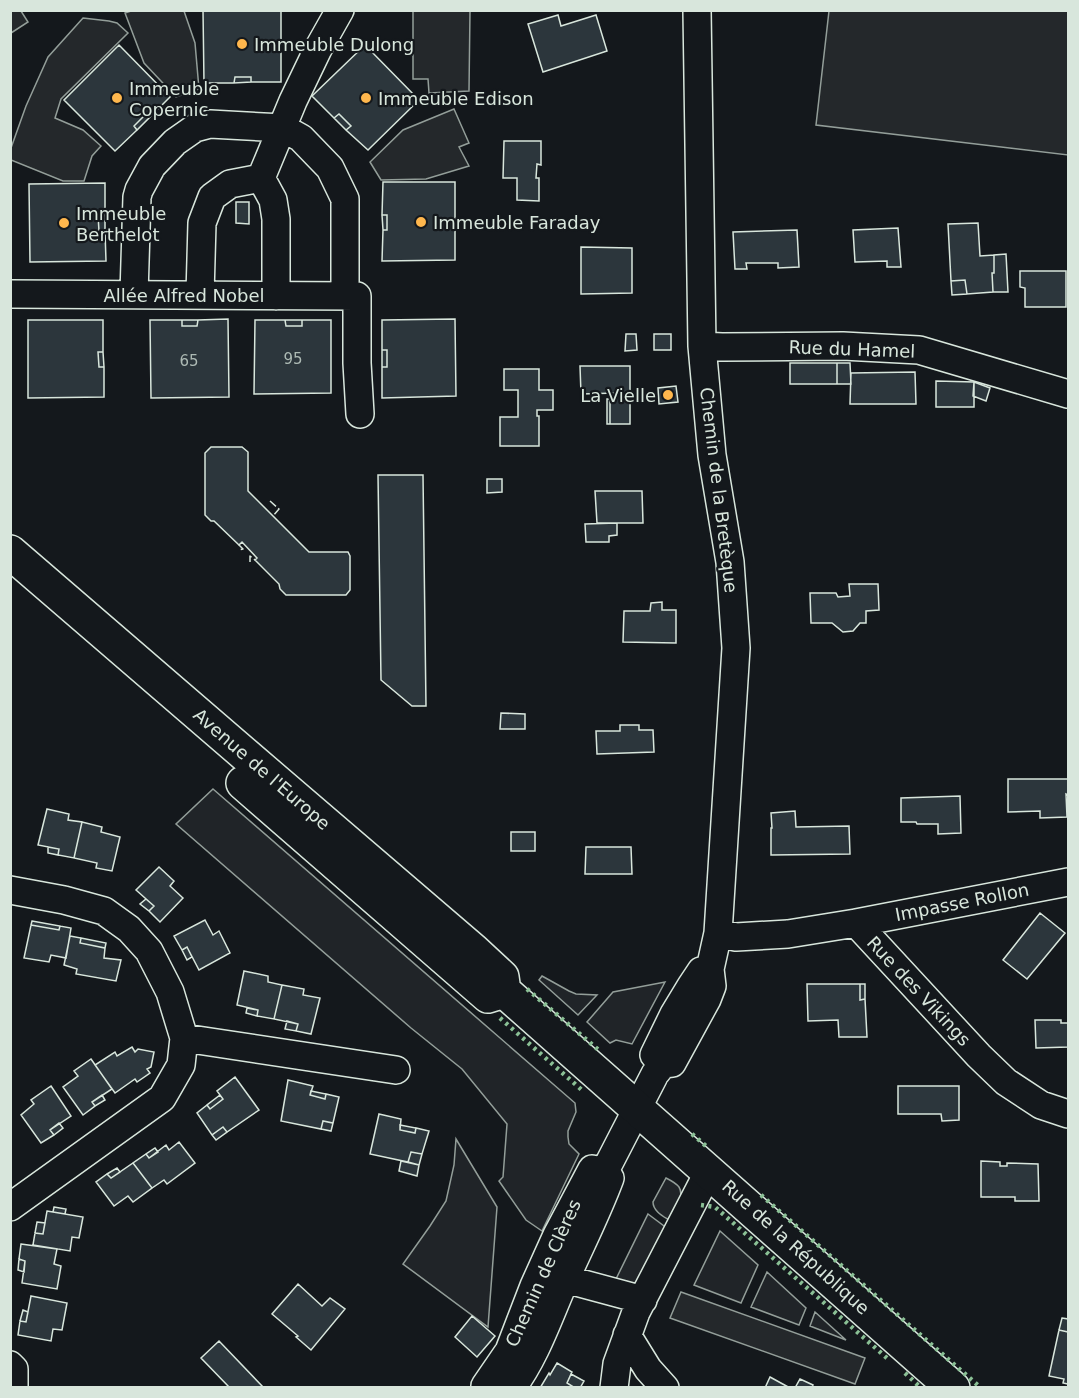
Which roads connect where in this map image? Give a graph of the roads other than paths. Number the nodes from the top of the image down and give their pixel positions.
1 (340, 10) edge
2 (697, 10) edge
3 (283, 128) junction
4 (261, 178) junction
5 (10, 294) edge
6 (134, 294) junction
7 (200, 295) junction
8 (276, 296) junction
9 (351, 296) junction
10 (702, 346) junction
11 (1068, 394) edge
12 (360, 414) dead end
13 (10, 552) edge
14 (10, 581) edge
15 (1068, 882) edge
16 (10, 890) edge
17 (856, 923) junction
18 (718, 933) junction
19 (504, 991) junction
20 (183, 1038) junction
21 (396, 1070) dead end
22 (638, 1108) junction
23 (1068, 1114) edge
24 (605, 1171) junction
25 (709, 1171) junction
26 (10, 1207) edge
27 (565, 1279) junction
28 (643, 1300) junction
29 (627, 1335) junction
30 (10, 1365) edge
31 (480, 1387) edge
32 (14, 1388) edge
33 (512, 1388) edge
34 (614, 1388) edge
35 (665, 1388) edge
36 (953, 1388) edge

1 - 3 street
2 - 10 street, Chemin de la Bretèque
3 - 4 street
3 - 6 street
3 - 9 street
4 - 7 street
4 - 8 street
5 - 6 street, Allée Alfred Nobel
6 - 7 street, Allée Alfred Nobel
7 - 8 street, Allée Alfred Nobel
8 - 9 street, Allée Alfred Nobel
9 - 12 street
10 - 11 street, Rue du Hamel
10 - 18 street, Chemin de la Bretèque
13 - 19 main road, Avenue de l'Europe
14 - 19 main road, Avenue de l'Europe
15 - 17 street, Impasse Rollon
16 - 20 street
17 - 18 street, Rue des Vikings
17 - 23 street, Rue des Vikings
18 - 22 street, Chemin de la Bretèque
19 - 22 main road, Avenue de l'Europe
20 - 21 street
20 - 26 street
22 - 24 street, Chemin de Clères
22 - 25 main road, Rue de la République
24 - 27 street, Chemin de Clères
24 - 31 street, Chemin de Clères
25 - 28 street
25 - 36 main road, Rue de la République
27 - 28 street
27 - 33 street, Chemin de Clères
28 - 29 street
29 - 34 street
29 - 35 street
30 - 32 street

